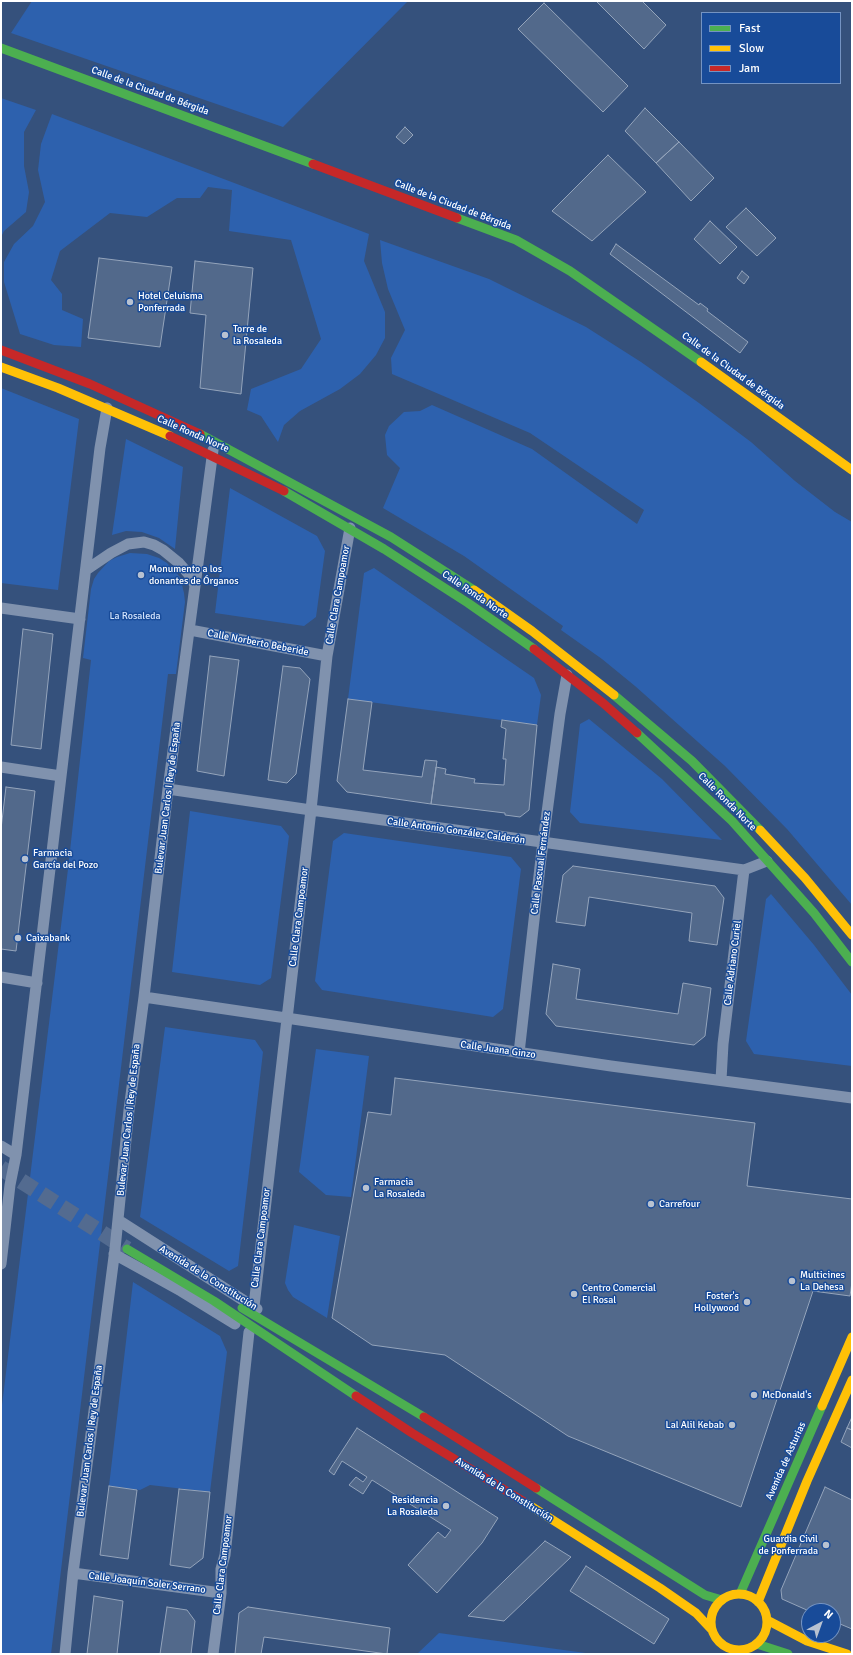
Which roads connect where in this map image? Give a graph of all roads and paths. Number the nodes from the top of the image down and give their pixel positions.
1 (1, 48) edge
2 (1, 350) edge
3 (1, 367) edge
4 (107, 408) junction
5 (215, 441) junction
6 (212, 454) junction
7 (852, 470) edge
8 (350, 528) junction
9 (86, 570) junction
10 (195, 586) junction
11 (1, 608) edge
12 (80, 619) junction
13 (190, 630) junction
14 (327, 656) junction
15 (567, 675) junction
16 (1, 767) edge
17 (61, 776) junction
18 (168, 789) junction
19 (311, 810) junction
20 (543, 843) junction
21 (767, 861) junction
22 (744, 870) junction
23 (852, 935) edge
24 (852, 962) edge
25 (1, 978) edge
26 (37, 983) junction
27 (144, 997) junction
28 (287, 1019) junction
29 (519, 1053) junction
30 (721, 1080) junction
31 (852, 1098) edge
32 (1, 1146) edge
33 (16, 1155) junction
34 (6, 1182) edge
35 (118, 1220) junction
36 (128, 1237) dead end
37 (127, 1249) tunnel mouth
38 (114, 1254) junction
39 (1, 1264) edge
40 (254, 1306) junction
41 (249, 1332) junction
42 (852, 1337) edge
43 (296, 1340) junction
44 (292, 1354) junction
45 (852, 1380) edge
46 (73, 1573) junction
47 (221, 1593) junction
48 (740, 1594) junction
49 (722, 1600) junction
50 (758, 1602) junction
51 (767, 1620) junction
52 (712, 1630) junction
53 (716, 1639) junction
54 (757, 1644) junction
55 (741, 1652) edge
56 (65, 1654) edge
57 (213, 1654) edge
58 (715, 1654) edge
59 (788, 1654) edge
60 (847, 1654) edge

1 - 7 street, Calle de la Ciudad de Bérgida
2 - 5 street, Calle Ronda Norte
3 - 4 street, Calle Ronda Norte
4 - 6 street, Calle Ronda Norte
4 - 9 street
5 - 6 street, Bulevar Juan Carlos I Rey de España
5 - 23 street, Calle Ronda Norte
6 - 8 street, Calle Ronda Norte
6 - 10 street, Bulevar Juan Carlos I Rey de España
8 - 14 street, Calle Clara Campoamor
8 - 15 street, Calle Ronda Norte
9 - 10 street
9 - 12 street
10 - 13 street, Bulevar Juan Carlos I Rey de España
11 - 12 street
12 - 17 street
13 - 14 street, Calle Norberto Beberide
13 - 18 street, Bulevar Juan Carlos I Rey de España
14 - 19 street, Calle Clara Campoamor
15 - 20 street, Calle Pascual Fernández
15 - 21 street, Calle Ronda Norte
16 - 17 street
17 - 26 street
18 - 19 street, Calle Antonio González Calderón
18 - 27 street, Bulevar Juan Carlos I Rey de España
19 - 20 street, Calle Antonio González Calderón
19 - 28 street, Calle Clara Campoamor
20 - 22 street, Calle Antonio González Calderón
20 - 29 street, Calle Pascual Fernández
21 - 22 street
21 - 24 street, Calle Ronda Norte
22 - 30 street, Calle Adriano Curiel
25 - 26 street
26 - 33 street
27 - 28 street, Calle Juana Ginzo
27 - 35 street, Bulevar Juan Carlos I Rey de España
28 - 29 street, Calle Juana Ginzo
28 - 40 street, Calle Clara Campoamor
29 - 30 street, Calle Juana Ginzo
30 - 31 street, Calle Juana Ginzo
32 - 33 street
33 - 34 street
34 - 39 street
35 - 38 street, Bulevar Juan Carlos I Rey de España
35 - 40 street, Avenida de la Constitución
36 - 43 street, Avenida de la Constitución
37 - 44 street, Avenida de la Constitución
38 - 41 street, Avenida de la Constitución
38 - 46 street, Bulevar Juan Carlos I Rey de España
40 - 43 street, Avenida de la Constitución
41 - 44 street, Avenida de la Constitución
41 - 47 street, Calle Clara Campoamor
42 - 48 street, Avenida de Asturias
43 - 49 street, Avenida de la Constitución
44 - 52 street, Avenida de la Constitución
45 - 50 street
46 - 47 street, Calle Joaquín Soler Serrano
46 - 56 street, Bulevar Juan Carlos I Rey de España
47 - 57 street, Calle Clara Campoamor
48 - 49 street
48 - 50 street
49 - 52 street
50 - 51 street
51 - 54 street
51 - 60 street
52 - 53 street
53 - 55 street
53 - 58 street
54 - 55 street
54 - 59 street

